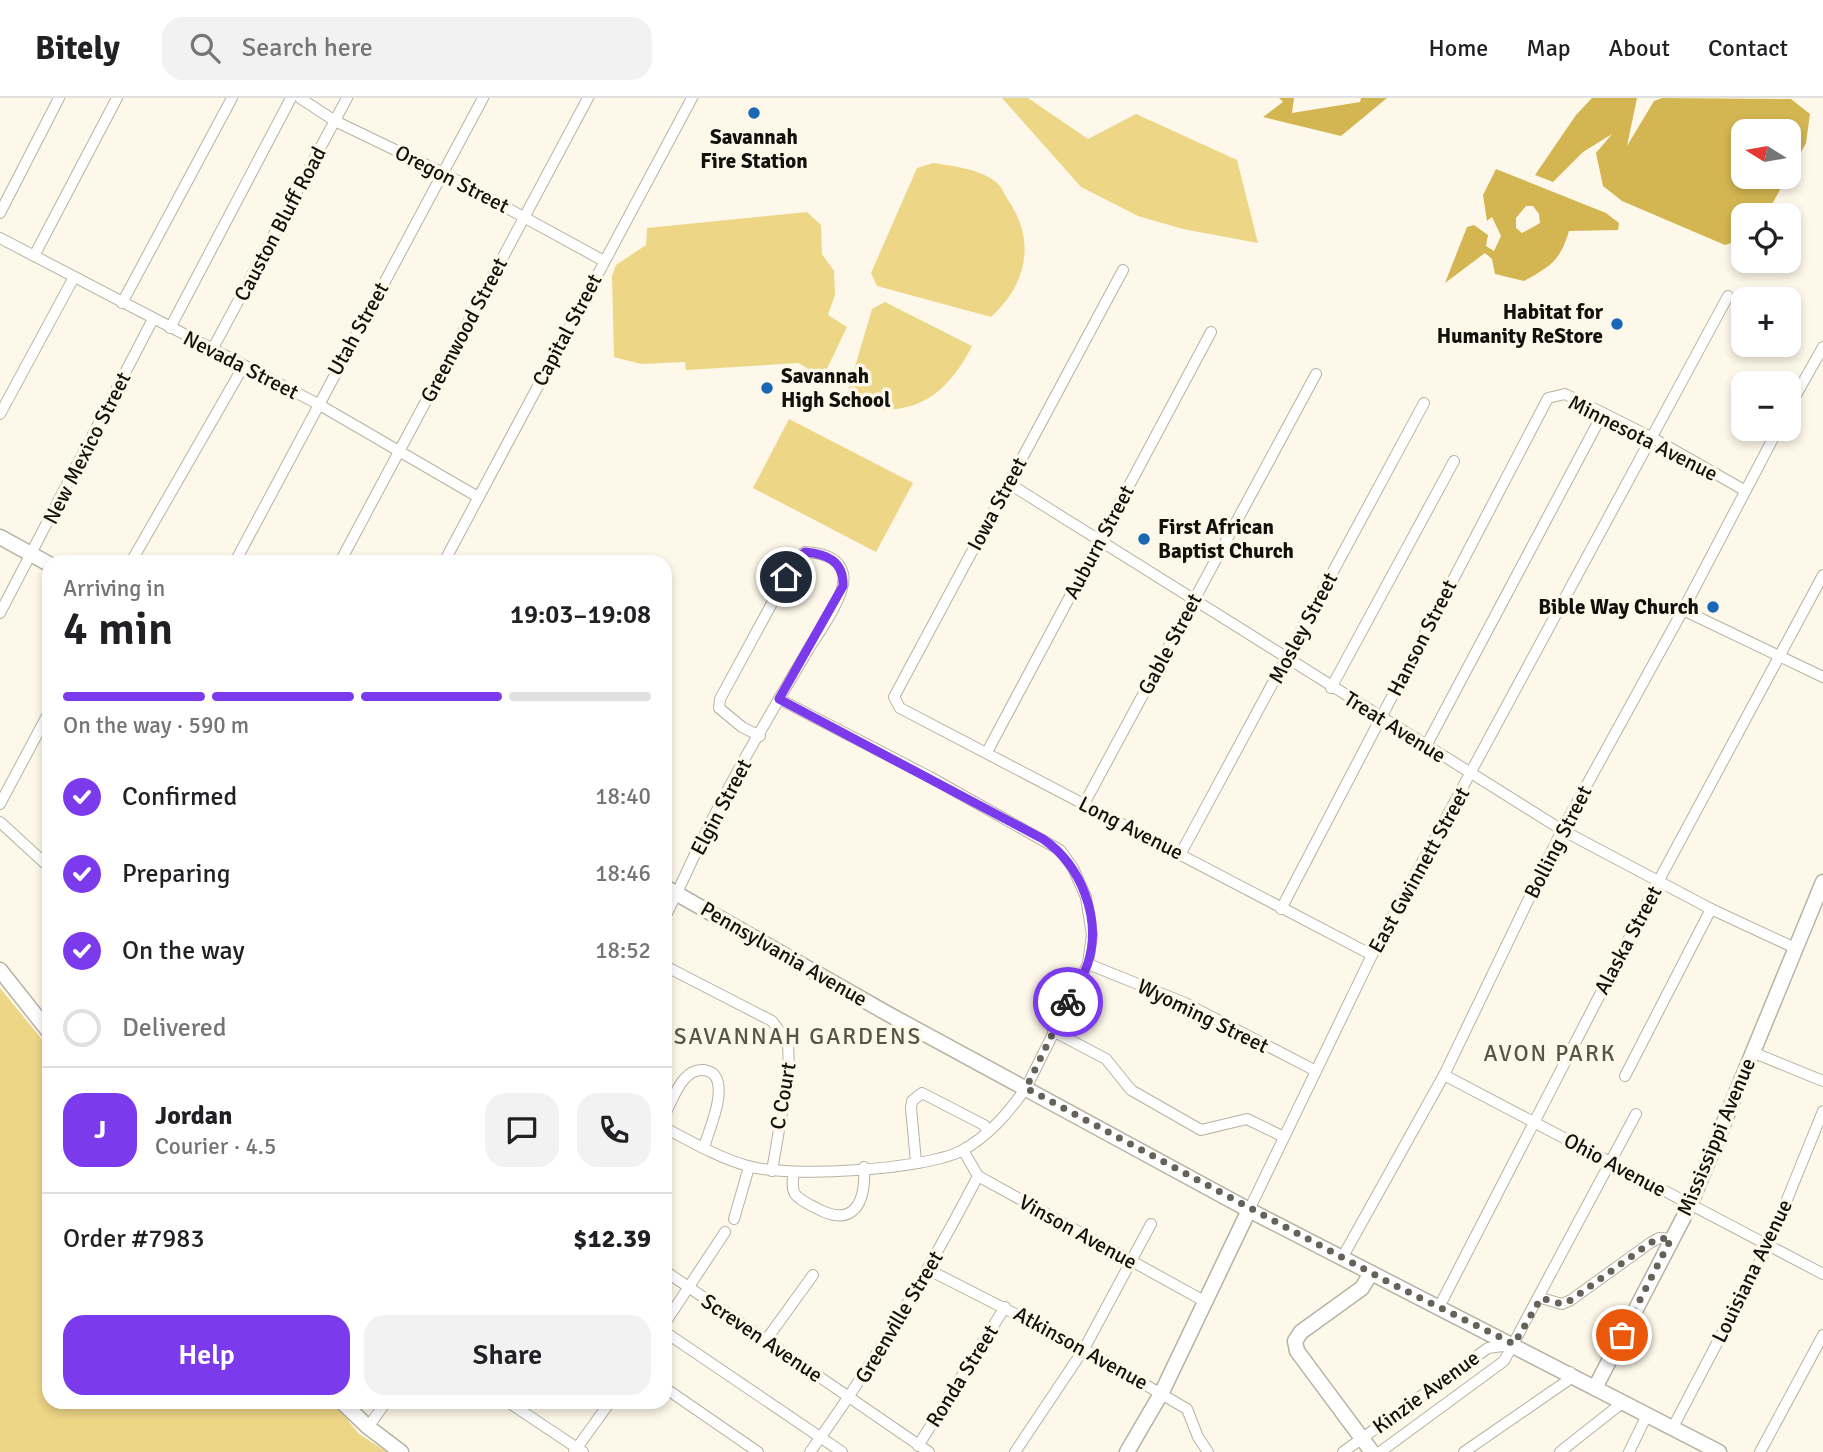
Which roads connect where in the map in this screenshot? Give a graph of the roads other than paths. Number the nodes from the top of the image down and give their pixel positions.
1 (59, 98) edge
2 (117, 98) edge
3 (232, 98) edge
4 (291, 98) edge
5 (300, 98) edge
6 (347, 98) edge
7 (484, 98) edge
8 (588, 98) edge
9 (692, 98) edge
10 (335, 121) junction
11 (443, 173) junction
12 (0, 213) edge
13 (526, 217) junction
14 (0, 238) edge
15 (34, 256) junction
16 (604, 261) junction
17 (1123, 270) dead end
18 (73, 279) junction
19 (1728, 296) dead end
20 (122, 303) junction
21 (153, 319) junction
22 (170, 328) junction
23 (1211, 332) dead end
24 (1823, 347) edge
25 (212, 350) junction
26 (243, 367) junction
27 (1315, 374) dead end
28 (1801, 387) edge
29 (1424, 403) dead end
30 (318, 404) junction
31 (1603, 413) junction
32 (0, 414) edge
33 (1651, 437) junction
34 (1771, 441) edge
35 (400, 450) junction
36 (1454, 461) dead end
37 (1008, 483) junction
38 (1744, 490) junction
39 (478, 497) junction
40 (1486, 516) joint
41 (0, 537) edge
42 (1100, 541) junction
43 (33, 555) junction
44 (135, 555) edge
45 (239, 555) edge
46 (344, 555) edge
47 (448, 555) edge
48 (42, 560) edge
49 (1823, 575) edge
50 (1194, 600) junction
51 (1683, 611) junction
52 (0, 613) edge
53 (1782, 657) junction
54 (1286, 660) junction
55 (1823, 677) edge
56 (1331, 688) junction
57 (894, 697) joint
58 (779, 699) junction
59 (1380, 718) junction
60 (42, 725) edge
61 (760, 736) junction
62 (1426, 746) junction
63 (987, 752) junction
64 (1472, 775) junction
65 (0, 804) edge
66 (1084, 804) junction
67 (0, 822) edge
68 (1562, 830) junction
69 (1181, 853) junction
70 (42, 861) edge
71 (1659, 880) junction
72 (1823, 884) edge
73 (672, 888) edge
74 (672, 891) edge
75 (1281, 909) junction
76 (1711, 909) junction
77 (1795, 948) junction
78 (1372, 955) junction
79 (1088, 964) junction
80 (0, 970) edge
81 (672, 970) edge
82 (42, 1023) edge
83 (1053, 1031) junction
84 (1752, 1052) junction
85 (1316, 1071) junction
86 (1444, 1075) junction
87 (1625, 1076) dead end
88 (1823, 1081) edge
89 (1026, 1088) junction
90 (672, 1101) edge
91 (1823, 1111) edge
92 (1636, 1114) dead end
93 (1534, 1121) junction
94 (988, 1131) junction
95 (672, 1132) edge
96 (1284, 1137) junction
97 (705, 1148) junction
98 (962, 1150) junction
99 (916, 1162) junction
100 (1610, 1164) junction
101 (749, 1167) junction
102 (864, 1167) junction
103 (772, 1171) junction
104 (793, 1172) junction
105 (978, 1176) junction
106 (1690, 1205) junction
107 (1249, 1210) junction
108 (734, 1219) dead end
109 (1151, 1224) dead end
110 (725, 1232) dead end
111 (1671, 1239) junction
112 (1769, 1244) junction
113 (1342, 1258) junction
114 (1131, 1262) junction
115 (929, 1270) junction
116 (1371, 1273) junction
117 (1823, 1274) edge
118 (813, 1275) dead end
119 (672, 1276) edge
120 (689, 1288) junction
121 (1541, 1298) junction
122 (1205, 1301) junction
123 (1005, 1307) junction
124 (1439, 1307) junction
125 (672, 1313) edge
126 (1823, 1335) edge
127 (672, 1337) edge
128 (766, 1340) junction
129 (1514, 1344) junction
130 (1084, 1349) junction
131 (1570, 1372) junction
132 (1595, 1386) junction
133 (1162, 1392) junction
134 (672, 1393) edge
135 (850, 1396) junction
136 (1622, 1403) junction
137 (349, 1409) edge
138 (381, 1409) edge
139 (518, 1409) edge
140 (605, 1409) edge
141 (1647, 1415) junction
142 (368, 1427) junction
143 (1673, 1427) junction
144 (821, 1437) junction
145 (1363, 1438) junction
146 (918, 1446) junction
147 (1694, 1446) edge
148 (578, 1451) edge
149 (401, 1452) edge
150 (758, 1452) edge
151 (810, 1452) edge
152 (842, 1452) edge
153 (929, 1452) edge
154 (1015, 1452) edge
155 (1127, 1452) edge
156 (1208, 1452) edge
157 (1343, 1452) edge
158 (1373, 1452) edge
159 (1380, 1452) edge
160 (1464, 1452) edge
161 (1560, 1452) edge
162 (1629, 1452) edge
163 (1719, 1452) edge
164 (1760, 1452) edge

1 - 12 street
2 - 15 street
3 - 20 street
4 - 22 street
5 - 10 street, Oregon Street
6 - 10 street, Causton Bluff Road
7 - 11 street, Utah Street
8 - 13 street, Greenwood Street
9 - 16 street, Capital Street
10 - 11 street, Oregon Street
10 - 25 street, Causton Bluff Road
11 - 13 street, Oregon Street
11 - 30 street, Utah Street
13 - 16 street, Oregon Street
13 - 35 street, Greenwood Street
14 - 15 street, Nevada Street
15 - 18 street, Nevada Street
16 - 39 street, Capital Street
17 - 37 street, Iowa Street
18 - 20 street, Nevada Street
18 - 32 street
19 - 33 street, East Gwinnett Street
20 - 21 street, Nevada Street
21 - 22 street, Nevada Street
21 - 43 street, New Mexico Street
22 - 25 street, Nevada Street
23 - 42 street, Auburn Street
24 - 28 street
25 - 26 street, Nevada Street
26 - 30 street, Nevada Street
26 - 44 street
27 - 50 street, Gable Street
29 - 54 street, Mosley Street
30 - 35 street, Nevada Street
30 - 45 street, Utah Street
31 - 33 street, Minnesota Avenue
31 - 40 street, Minnesota Avenue
31 - 62 street
33 - 38 street, Minnesota Avenue
33 - 64 street, East Gwinnett Street
34 - 38 street, Bolling Street
35 - 39 street, Nevada Street
35 - 46 street, Greenwood Street
36 - 56 street
37 - 42 street, Treat Avenue
37 - 57 street, Iowa Street
38 - 51 street, Bolling Street
39 - 47 street, Capital Street
40 - 59 street, Hanson Street
41 - 43 main road
42 - 50 street, Treat Avenue
42 - 63 street, Auburn Street
43 - 48 main road
43 - 52 street, New Mexico Street
49 - 53 street, Alaska Street
50 - 54 street, Treat Avenue
50 - 66 street, Gable Street
51 - 53 street
51 - 68 street, Bolling Street
53 - 55 street
53 - 71 street, Alaska Street
54 - 56 street, Treat Avenue
54 - 69 street, Mosley Street
56 - 59 street, Treat Avenue
57 - 63 street, Long Avenue
58 - 61 street, Elgin Street
58 - 61 street, Elgin Street
58 - 79 street
59 - 62 street, Treat Avenue
59 - 75 street, Hanson Street
60 - 65 street
61 - 73 street, Elgin Street
62 - 64 street, Treat Avenue
63 - 66 street, Long Avenue
64 - 68 street, Treat Avenue
64 - 78 street, East Gwinnett Street
66 - 69 street, Long Avenue
67 - 70 street
68 - 71 street, Treat Avenue
68 - 86 street, Bolling Street
69 - 75 street, Long Avenue
71 - 76 street, Treat Avenue
71 - 93 street, Alaska Street
72 - 77 main road, Mississippi Avenue
74 - 89 main road, Pennsylvania Avenue
75 - 78 street, Long Avenue
76 - 77 street, Treat Avenue
76 - 87 street
77 - 84 main road, Mississippi Avenue
78 - 85 street, East Gwinnett Street
79 - 83 street
79 - 85 street, Wyoming Street
80 - 82 main road
81 - 103 street, C Court
83 - 89 street
83 - 96 street
84 - 88 street
84 - 106 main road, Mississippi Avenue
85 - 96 street, East Gwinnett Street
86 - 93 street, Ohio Avenue
86 - 113 street, Bolling Street
89 - 94 street
89 - 107 main road, Pennsylvania Avenue
90 - 97 street
91 - 112 street, Louisiana Avenue
92 - 100 street, Kinzie Avenue
93 - 100 street, Ohio Avenue
93 - 124 street, Alaska Street
94 - 98 street
94 - 99 street
95 - 97 street
96 - 107 street, East Gwinnett Street
97 - 101 street
98 - 99 street
98 - 105 street, Vinson Avenue
99 - 102 street
100 - 106 street, Ohio Avenue
100 - 121 street, Kinzie Avenue
101 - 103 street
101 - 108 street
102 - 104 street
102 - 104 street
103 - 104 street
105 - 114 street, Vinson Avenue
105 - 115 street, Greenville Street
106 - 111 main road, Mississippi Avenue
106 - 112 street, Ohio Avenue
107 - 113 main road, Pennsylvania Avenue
107 - 122 main road, East Gwinnett Street
109 - 114 street
110 - 120 street
111 - 121 street
111 - 132 main road, Mississippi Avenue
112 - 117 street, Ohio Avenue
112 - 143 street, Louisiana Avenue
113 - 116 main road, Pennsylvania Avenue
114 - 122 street, Vinson Avenue
114 - 130 street
115 - 123 street, Atkinson Avenue
115 - 135 street, Greenville Street
116 - 124 main road, Pennsylvania Avenue
116 - 145 main road
118 - 128 street
119 - 120 street, Screven Avenue
120 - 125 street
120 - 128 street, Screven Avenue
121 - 129 street, Kinzie Avenue
122 - 133 main road, East Gwinnett Street
123 - 130 street, Atkinson Avenue
123 - 146 street, Ronda Street
124 - 129 main road, Pennsylvania Avenue
126 - 164 street
127 - 144 street
128 - 135 street, Screven Avenue
129 - 131 main road, Pennsylvania Avenue
129 - 145 street, Kinzie Avenue
129 - 159 street, Kinzie Avenue
130 - 133 street, Atkinson Avenue
130 - 154 street
131 - 132 main road, Pennsylvania Avenue
131 - 160 street
132 - 136 main road, Pennsylvania Avenue
133 - 155 main road, East Gwinnett Street
133 - 156 street, Atkinson Avenue
134 - 150 street
135 - 144 street, Greenville Street
135 - 146 street, Screven Avenue
136 - 141 main road, Pennsylvania Avenue
136 - 161 street
137 - 142 main road
138 - 142 street
139 - 148 street
140 - 148 street
141 - 143 main road, Pennsylvania Avenue
141 - 162 street
142 - 149 main road
143 - 147 main road, Pennsylvania Avenue
144 - 151 street, Greenville Street
144 - 152 street
145 - 157 street, Kinzie Avenue
145 - 158 main road
146 - 153 street, Screven Avenue
147 - 163 main road, Pennsylvania Avenue

